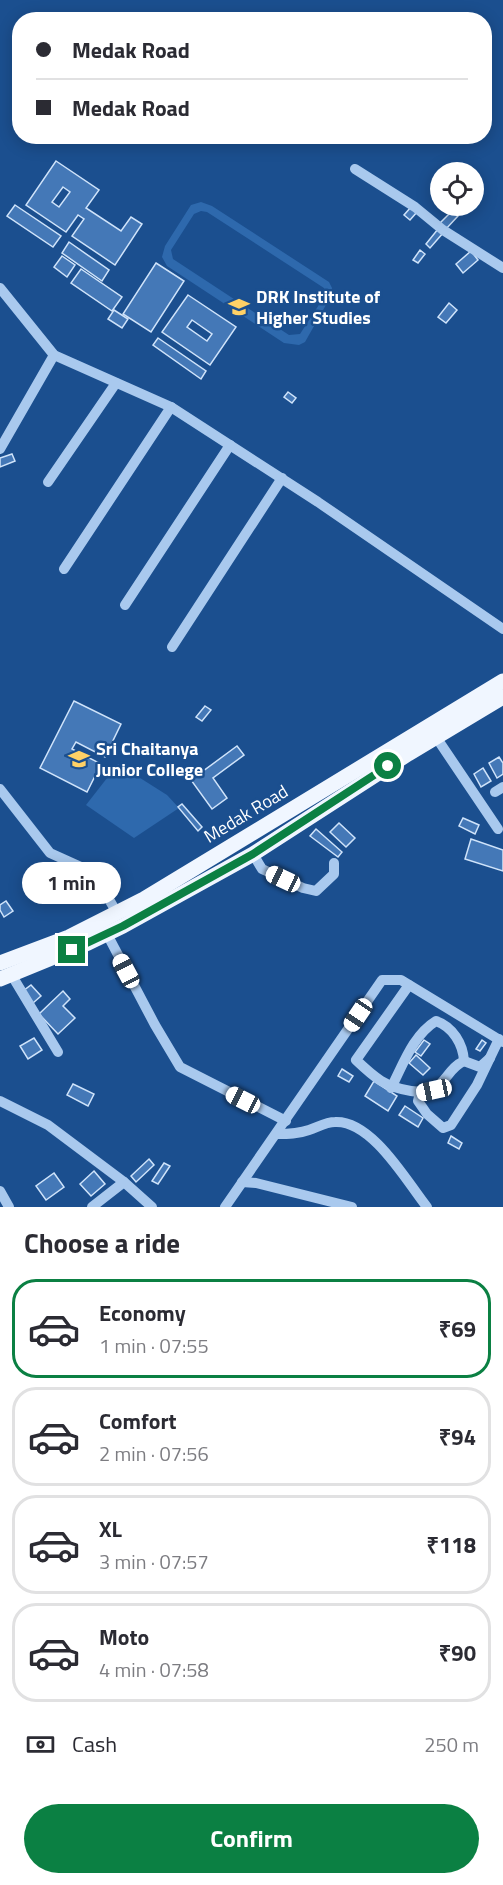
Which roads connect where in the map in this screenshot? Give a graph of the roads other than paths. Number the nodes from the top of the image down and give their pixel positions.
1 (355, 169) dead end
2 (503, 268) edge
3 (0, 288) edge
4 (54, 355) junction
5 (116, 383) junction
6 (171, 407) junction
7 (230, 445) junction
8 (0, 449) edge
9 (282, 478) junction
10 (48, 482) dead end
11 (64, 569) dead end
12 (125, 605) dead end
13 (503, 629) edge
14 (172, 647) dead end
15 (503, 681) edge
16 (501, 702) edge
17 (436, 737) junction
18 (0, 789) edge
19 (498, 829) dead end
20 (253, 854) junction
21 (334, 863) dead end
22 (117, 913) junction
23 (107, 934) junction
24 (4, 972) edge
25 (410, 985) junction
26 (501, 1041) edge
27 (58, 1052) dead end
28 (490, 1058) junction
29 (464, 1061) junction
30 (392, 1088) junction
31 (420, 1093) junction
32 (0, 1101) edge
33 (286, 1121) junction
34 (277, 1134) junction
35 (123, 1182) junction
36 (242, 1182) junction
37 (0, 1191) edge
38 (9, 1207) edge
39 (92, 1207) edge
40 (152, 1207) edge
41 (225, 1207) edge
42 (352, 1207) edge
43 (427, 1207) edge

1 - 2 street
3 - 4 street
4 - 5 street
4 - 8 street
5 - 6 street
5 - 10 street
6 - 7 street
6 - 11 street
7 - 9 street
7 - 12 street
9 - 13 street
9 - 14 street
15 - 22 main road, Medak Road
16 - 17 main road, Medak Road
17 - 19 street
17 - 20 main road, Medak Road
18 - 22 street
20 - 21 street
20 - 23 main road, Medak Road
22 - 24 main road, Medak Road
23 - 24 main road, Medak Road
23 - 33 street
24 - 27 street
25 - 26 street
25 - 30 street
25 - 33 street
26 - 28 street
28 - 29 street
28 - 31 street
29 - 30 street
29 - 31 street
30 - 31 street
32 - 35 street
33 - 34 street
34 - 36 street
34 - 43 street
35 - 39 street
35 - 40 street
36 - 41 street
36 - 42 street
37 - 38 street

